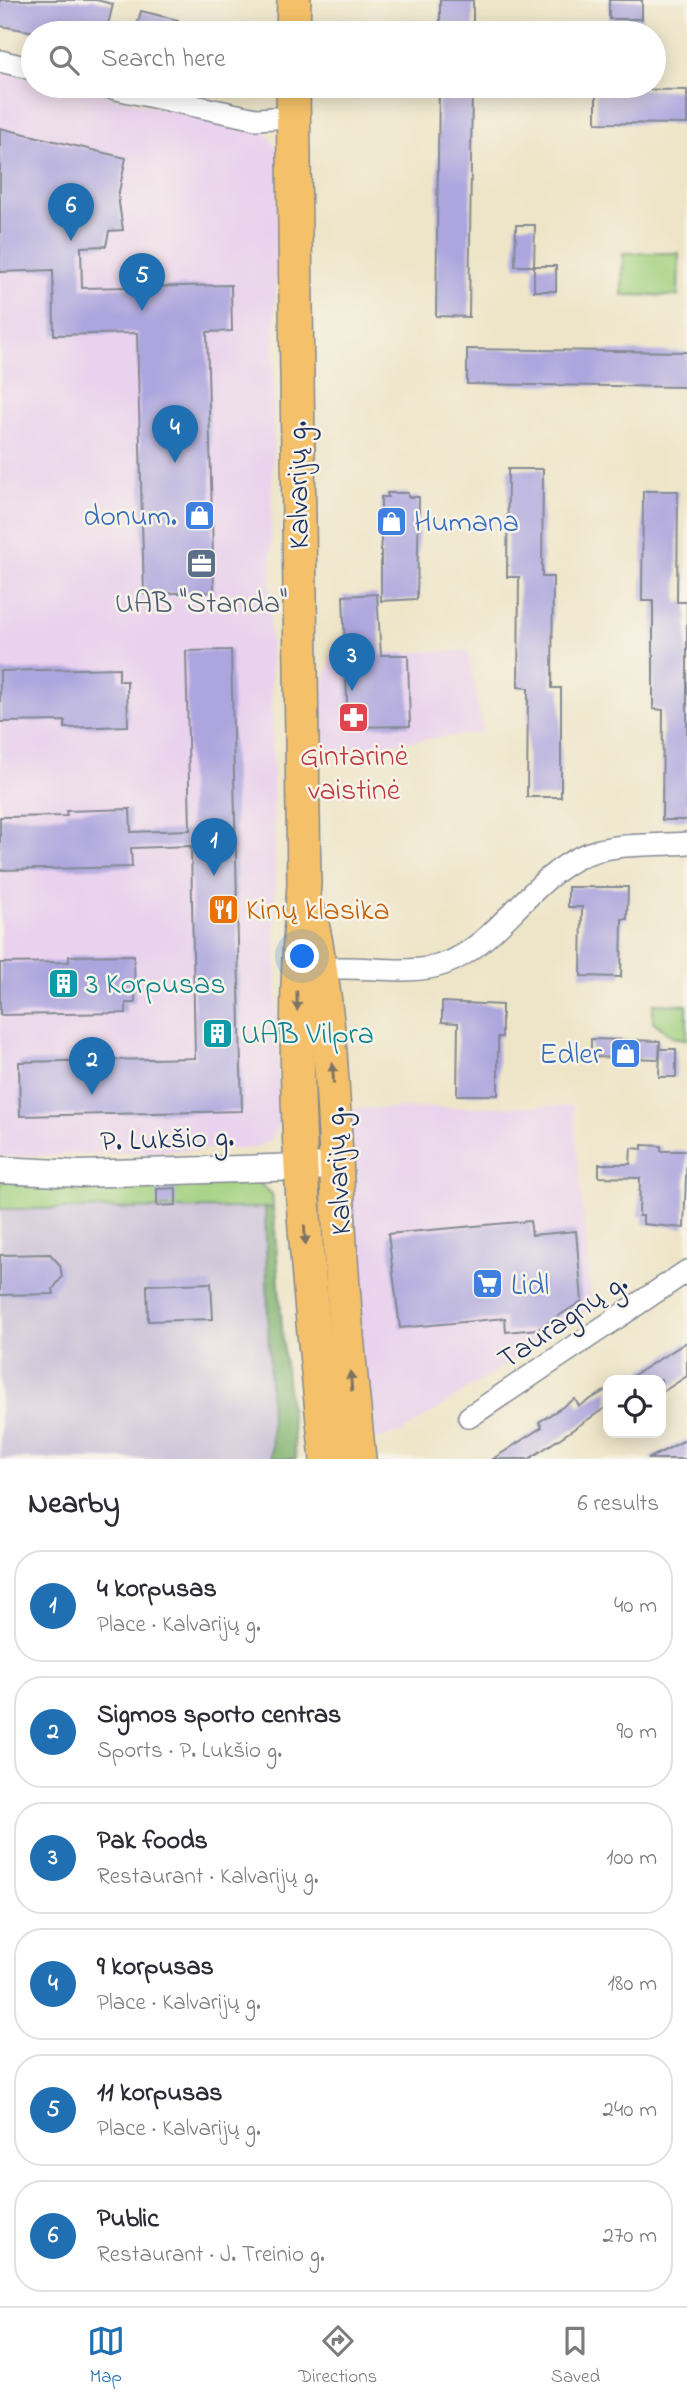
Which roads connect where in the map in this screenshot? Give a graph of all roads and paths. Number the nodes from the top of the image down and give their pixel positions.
1 (294, 0) edge
2 (293, 21) edge
3 (0, 61) edge
4 (21, 66) edge
5 (158, 98) edge
6 (292, 102) edge
7 (687, 844) edge
8 (304, 885) junction
9 (322, 968) junction
10 (336, 1166) junction
11 (301, 1167) junction
12 (0, 1170) edge
13 (687, 1271) edge
14 (469, 1417) dead end
15 (327, 1459) edge
16 (359, 1459) edge

1 - 2 main road
3 - 4 street
5 - 6 street
6 - 8 main road, Kalvarijų g.
7 - 9 street
8 - 9 main road, Kalvarijų g.
8 -> 11 main road, Kalvarijų g.
10 -> 9 main road, Kalvarijų g.
10 - 11 street, P. Lukšio g.
16 -> 10 main road, Kalvarijų g.
11 - 12 street, P. Lukšio g.
11 -> 15 main road, Kalvarijų g.
13 - 14 street, Tauragnų g.

